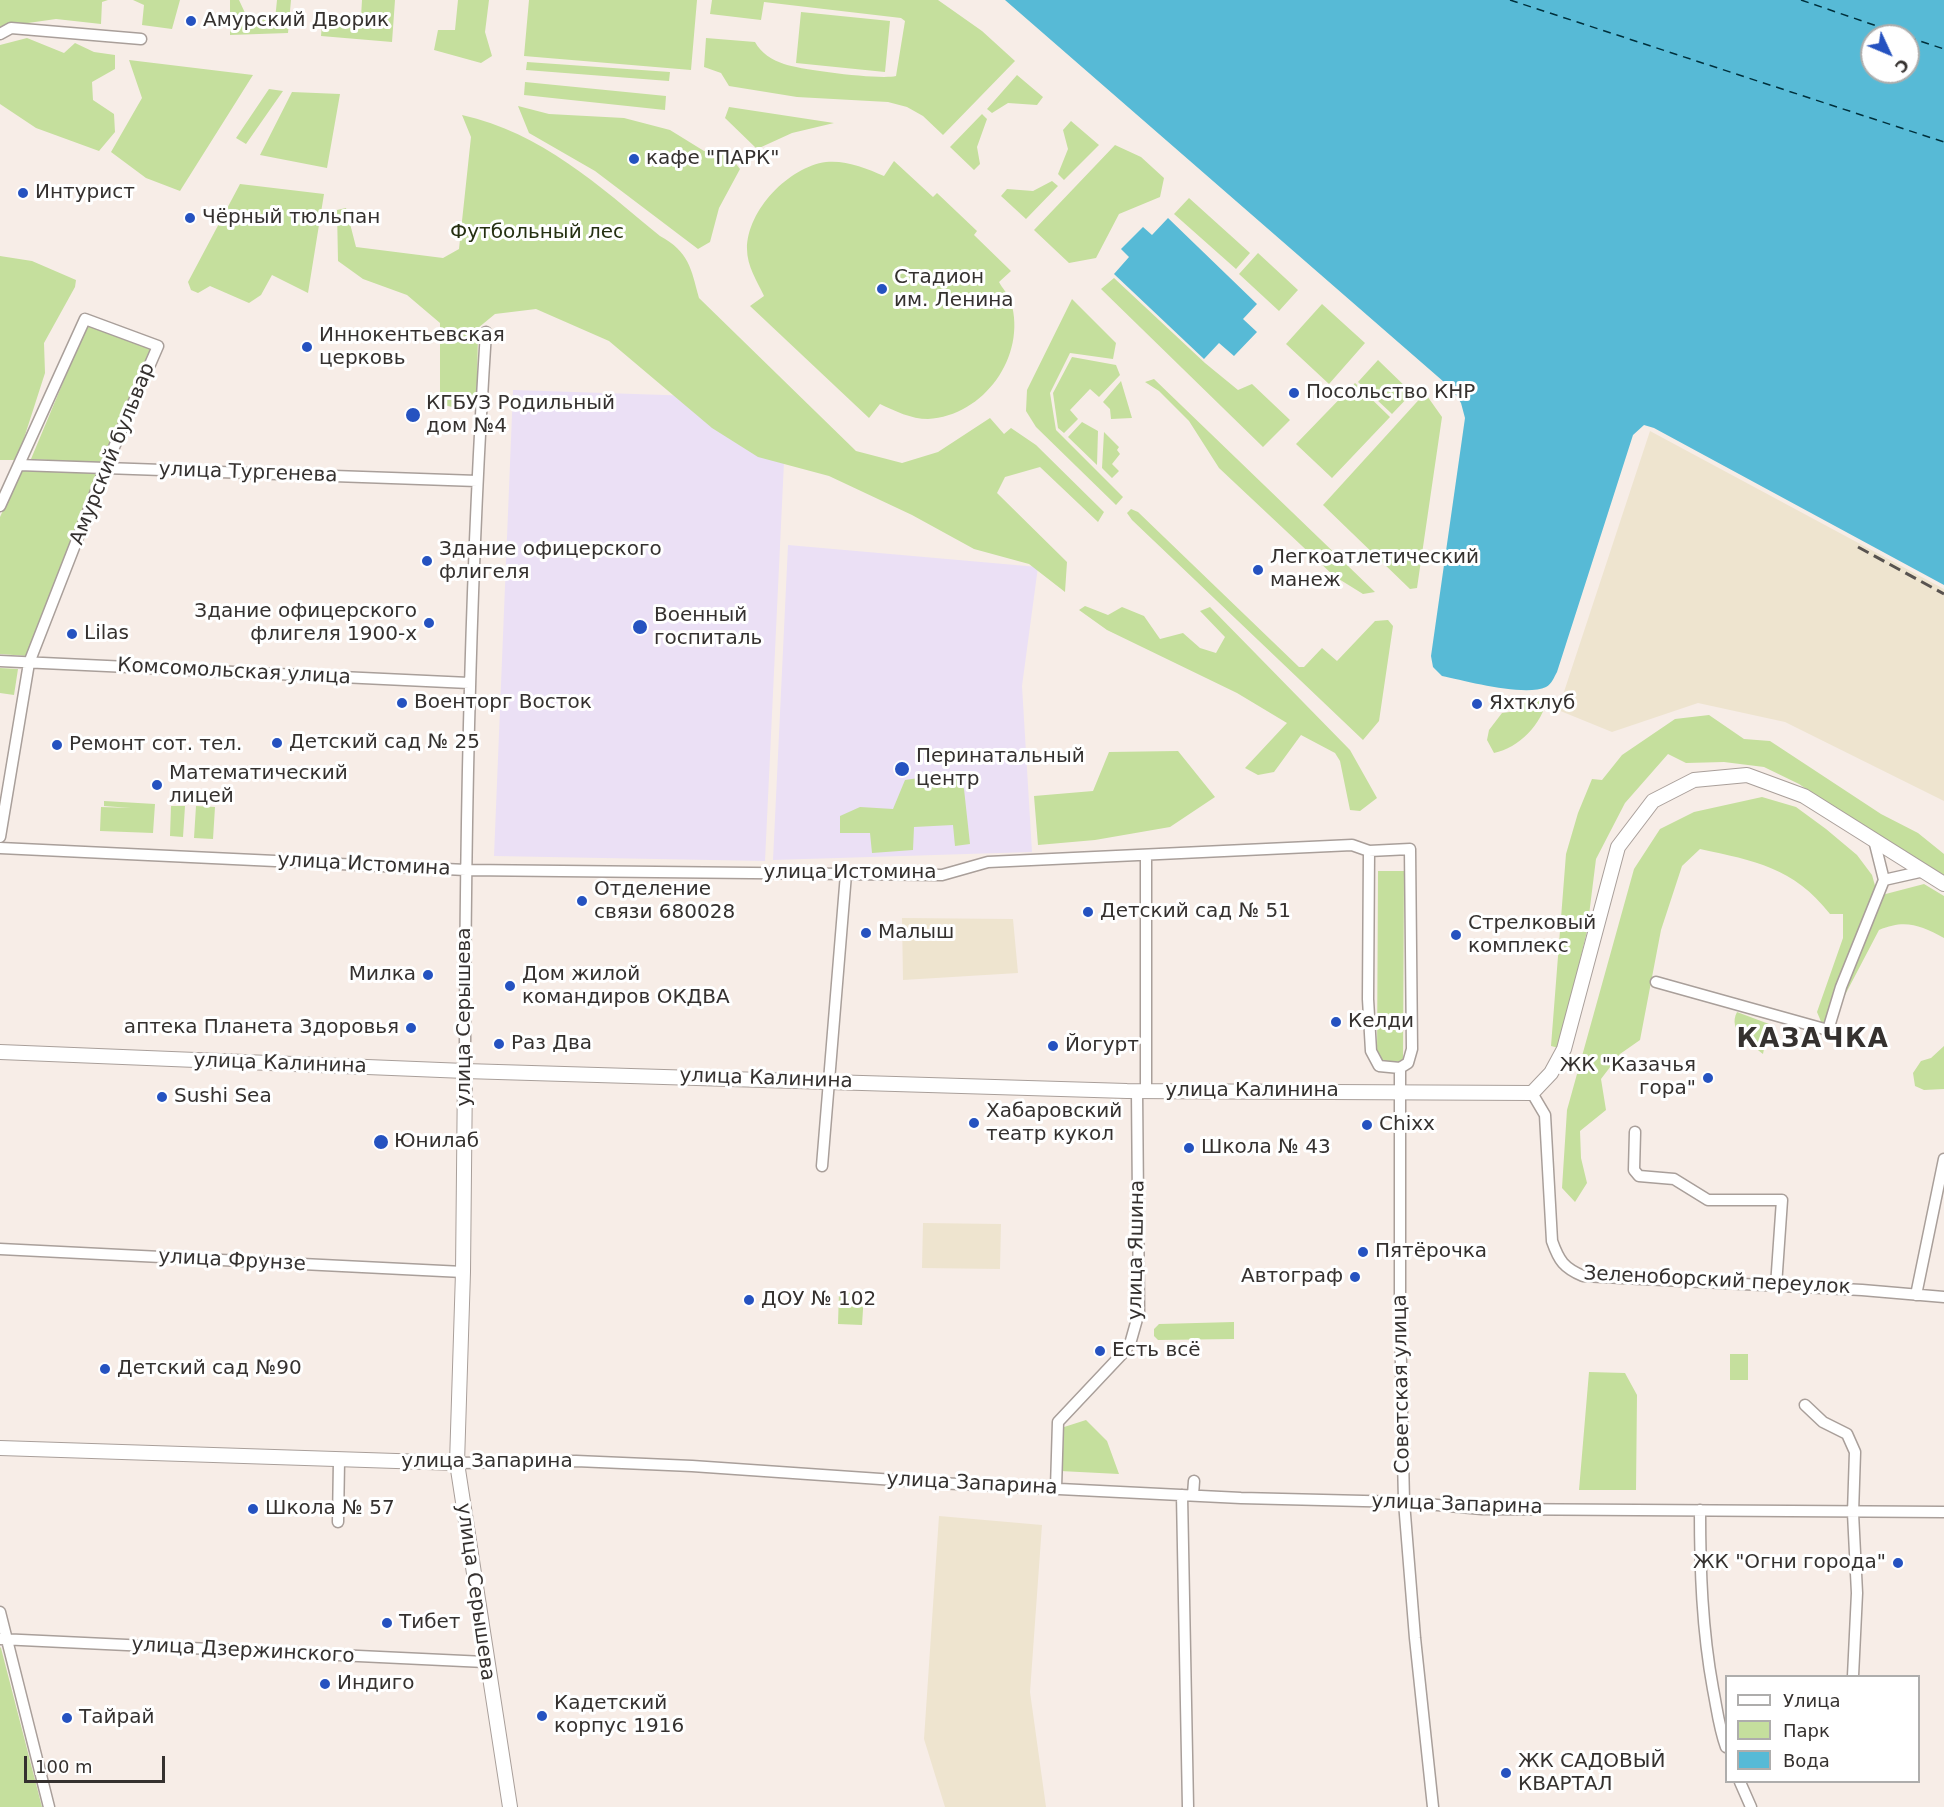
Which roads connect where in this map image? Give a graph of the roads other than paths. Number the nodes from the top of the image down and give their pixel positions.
1 (0, 33) edge
2 (141, 39) dead end
3 (486, 332) dead end
4 (19, 465) junction
5 (105, 468) junction
6 (477, 481) junction
7 (0, 506) edge
8 (0, 661) edge
9 (29, 663) junction
10 (469, 683) junction
11 (0, 837) edge
12 (1874, 840) junction
13 (0, 848) edge
14 (1410, 849) joint
15 (1369, 851) junction
16 (1146, 855) junction
17 (466, 870) junction
18 (1924, 871) junction
19 (846, 874) junction
20 (1884, 880) junction
21 (1944, 884) edge
22 (1656, 982) dead end
23 (0, 1052) edge
24 (1400, 1068) junction
25 (465, 1071) junction
26 (830, 1082) junction
27 (1141, 1091) junction
28 (1399, 1091) junction
29 (1532, 1093) junction
30 (1635, 1132) dead end
31 (1944, 1159) edge
32 (822, 1166) dead end
33 (0, 1249) edge
34 (463, 1272) junction
35 (1776, 1286) junction
36 (1916, 1295) junction
37 (1944, 1296) edge
38 (1805, 1405) dead end
39 (0, 1448) edge
40 (339, 1461) junction
41 (457, 1463) junction
42 (1194, 1481) dead end
43 (1056, 1488) junction
44 (1182, 1495) junction
45 (1193, 1495) junction
46 (1404, 1502) junction
47 (1700, 1510) junction
48 (1944, 1512) edge
49 (1853, 1513) junction
50 (338, 1522) dead end
51 (0, 1612) edge
52 (4, 1640) edge
53 (485, 1662) junction
54 (1853, 1675) edge
55 (1725, 1744) edge
56 (1740, 1783) edge
57 (49, 1807) edge
58 (510, 1807) edge
59 (1188, 1807) edge
60 (1433, 1807) edge
61 (1751, 1807) edge

1 - 2 street
3 - 6 street, улица Серышева
4 - 5 street, улица Тургенева
4 - 5 street, Амурский бульвар
4 - 7 street, Амурский бульвар
5 - 6 street, улица Тургенева
5 - 9 street, Амурский бульвар
6 - 10 street, улица Серышева
8 - 9 street, Комсомольская улица
9 - 10 street, Комсомольская улица
9 - 11 street, Амурский бульвар
10 - 17 street, улица Серышева
12 - 18 main road
12 - 20 street
12 - 29 main road
13 - 17 street, улица Истомина
14 - 15 street, улица Истомина
14 - 24 street, Советская улица
15 - 16 street, улица Истомина
15 - 24 street
16 - 19 street, улица Истомина
16 - 27 street, улица Яшина
17 - 19 street, улица Истомина
17 - 25 street, улица Серышева
18 - 20 street
18 - 21 main road
19 - 26 street
20 - 22 street
23 - 25 main road, улица Калинина
24 - 28 street, Советская улица
25 - 26 main road, улица Калинина
25 - 34 main road, улица Серышева
26 - 27 main road, улица Калинина
26 - 32 street
27 - 28 main road, улица Калинина
27 - 43 street, улица Яшина
28 - 29 main road, улица Калинина
28 - 46 street, Советская улица
29 - 35 street, Зеленоборский переулок
30 - 35 street
31 - 36 street
33 - 34 street, улица Фрунзе
34 - 41 main road, улица Серышева
35 - 36 street, Зеленоборский переулок
36 - 37 street, Зеленоборский переулок
38 - 49 street
39 - 40 main road, улица Запарина
40 - 41 main road, улица Запарина
40 - 50 street
41 - 43 street, улица Запарина
41 - 53 main road, улица Серышева
42 - 45 street
43 - 44 street, улица Запарина
44 - 45 street, улица Запарина
44 - 59 street
45 - 46 street, улица Запарина
46 - 47 street, улица Запарина
46 - 60 street, Советская улица
47 - 49 street, улица Запарина
47 - 55 street
48 - 49 street, улица Запарина
49 - 54 street
51 - 52 street
52 - 53 street, улица Дзержинского
52 - 57 street
53 - 58 main road, улица Серышева
56 - 61 street

